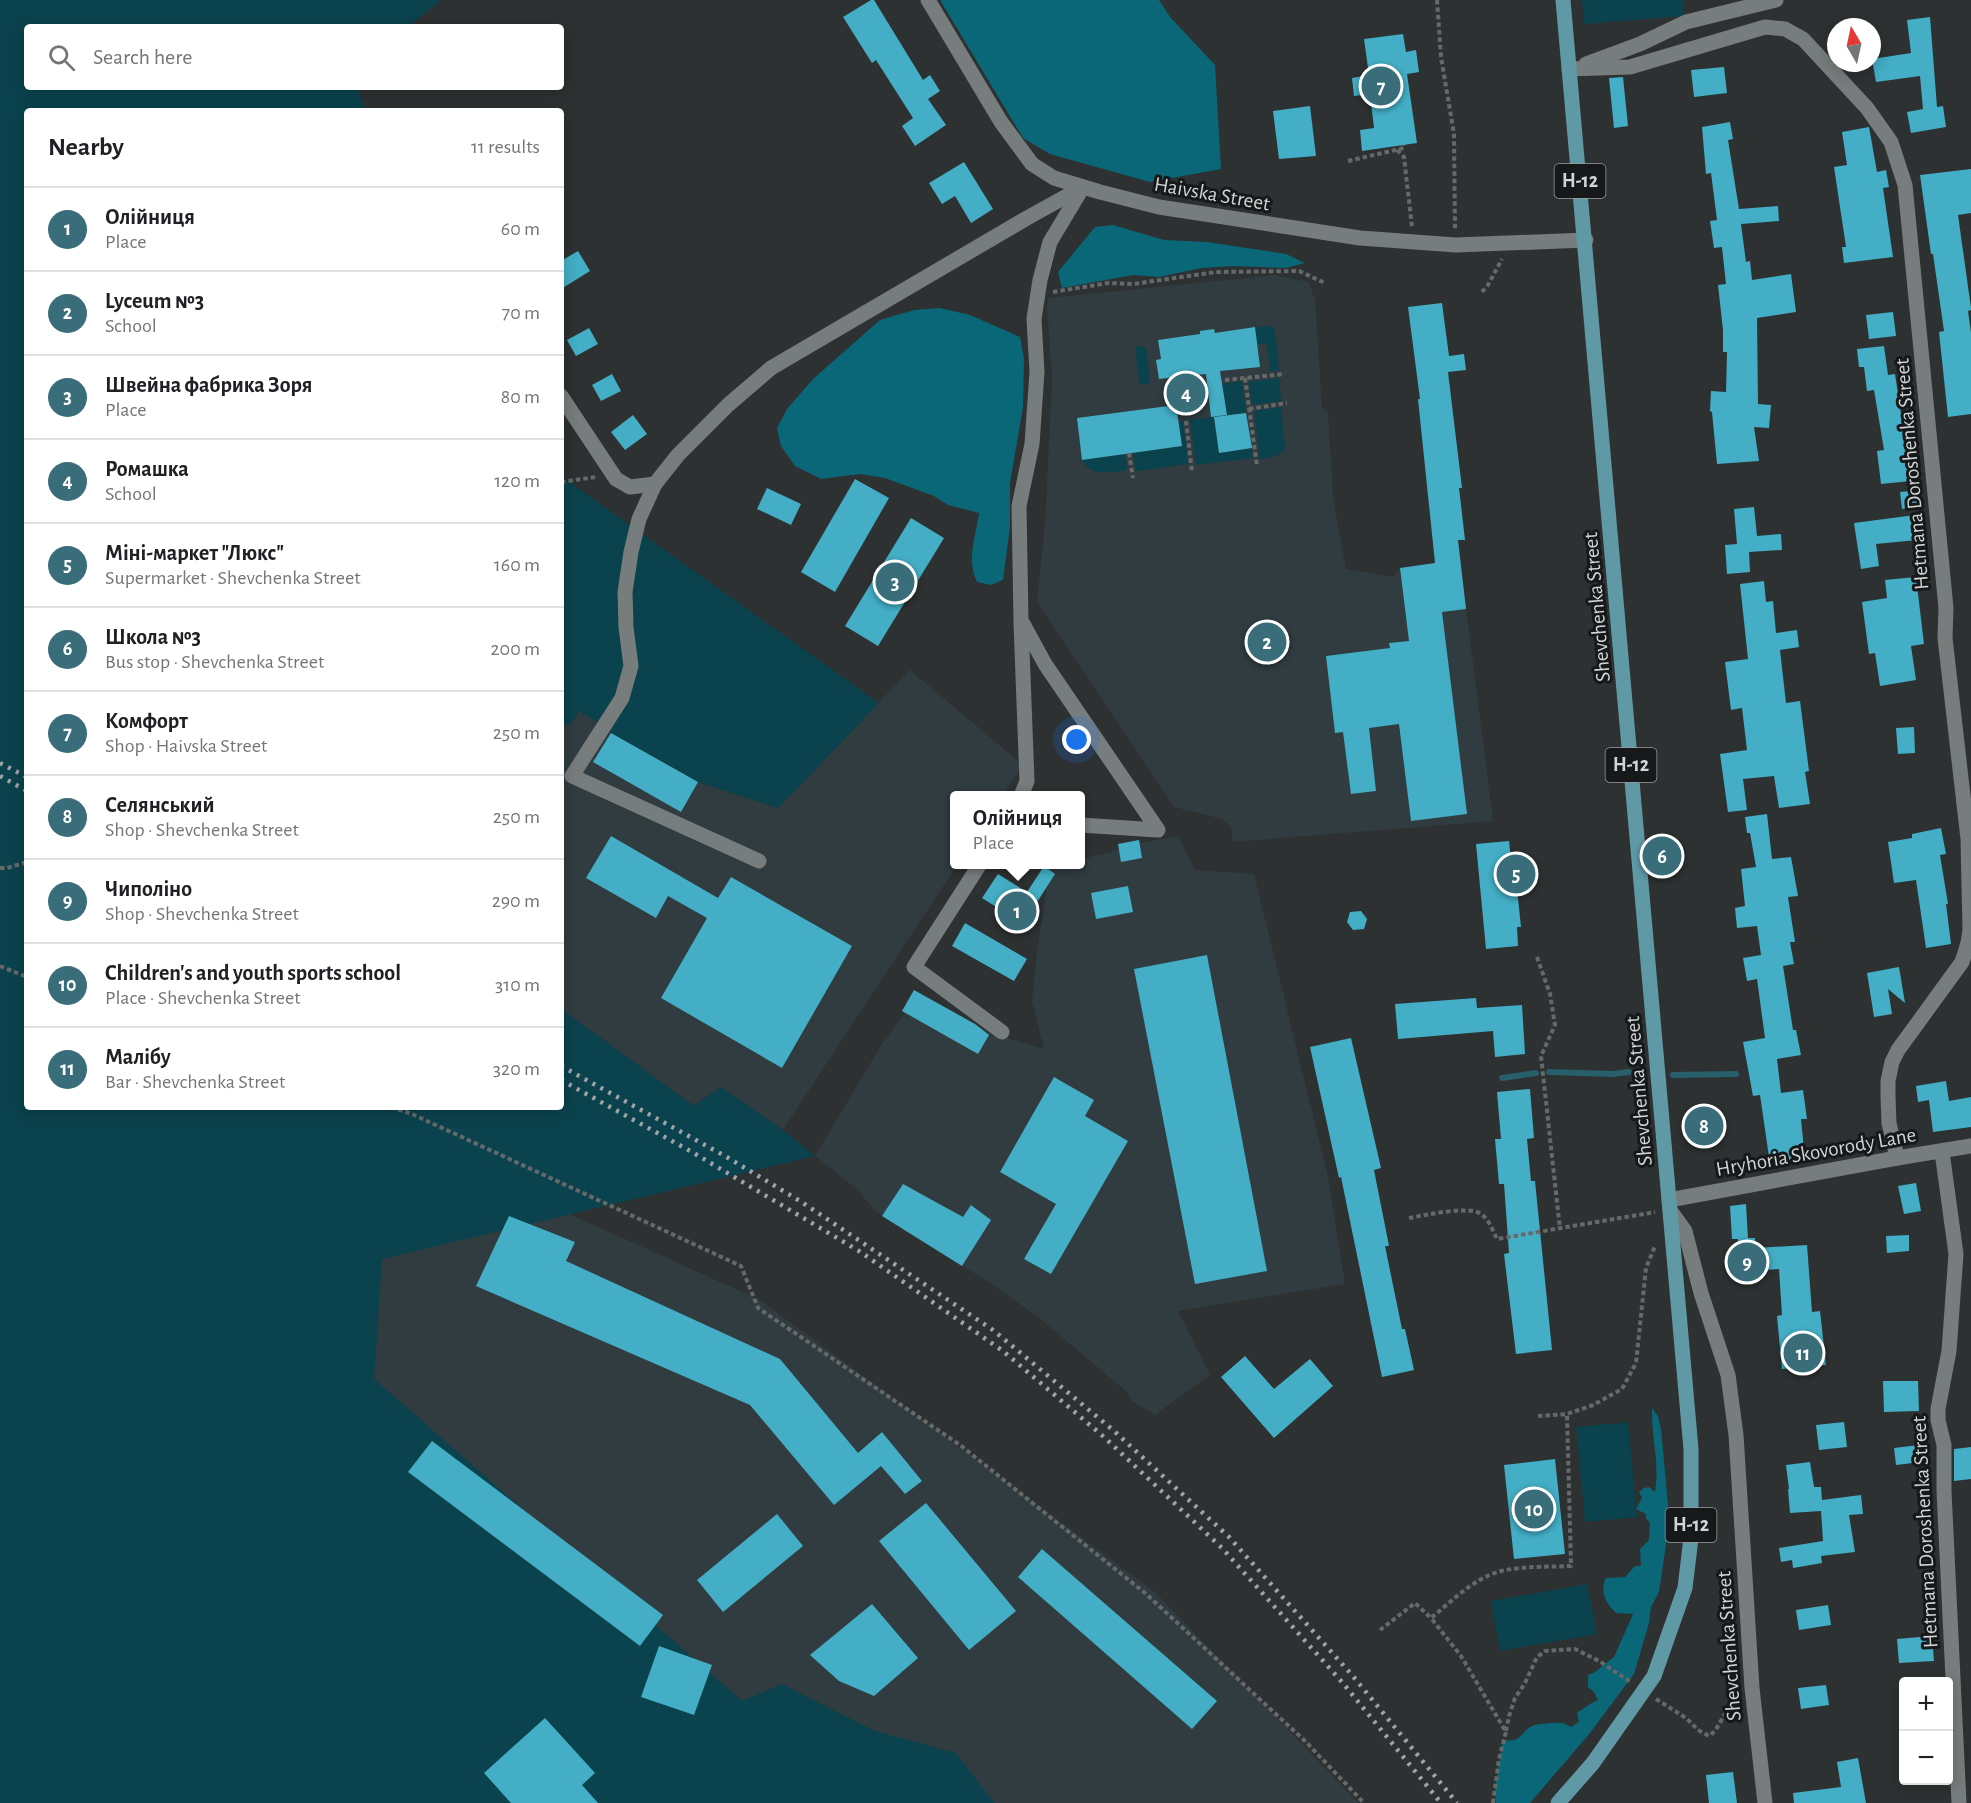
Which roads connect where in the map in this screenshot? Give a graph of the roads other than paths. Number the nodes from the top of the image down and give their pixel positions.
1 (928, 0) edge
2 (1563, 0) edge
3 (1776, 0) edge
4 (1569, 69) junction
5 (1083, 187) junction
6 (1586, 240) junction
7 (564, 400) edge
8 (655, 484) junction
9 (1021, 620) junction
10 (1023, 791) edge
11 (1085, 825) edge
12 (759, 861) dead end
13 (977, 869) edge
14 (1002, 1032) dead end
15 (1971, 1146) edge
16 (1942, 1152) junction
17 (1897, 1158) junction
18 (1670, 1205) junction
19 (1558, 1803) edge
20 (1765, 1803) edge
21 (1959, 1803) edge

1 - 5 street, Haivska Street
2 - 4 main road, Shevchenka Street / Н-12
3 - 4 street
4 - 6 main road, Shevchenka Street / Н-12
4 - 17 street, Hetmana Doroshenka Street
5 - 6 street, Haivska Street
5 - 8 street
5 - 9 street
6 - 18 main road, Shevchenka Street / Н-12
7 - 8 street
8 - 12 street
9 - 10 street
9 - 11 street
13 - 14 street
15 - 16 street, Hryhoria Skovorody Lane
16 - 17 street, Hryhoria Skovorody Lane
16 - 21 street, Hetmana Doroshenka Street
17 - 18 street, Hryhoria Skovorody Lane
18 - 19 main road, Shevchenka Street / Н-12
18 - 20 street, Shevchenka Street

